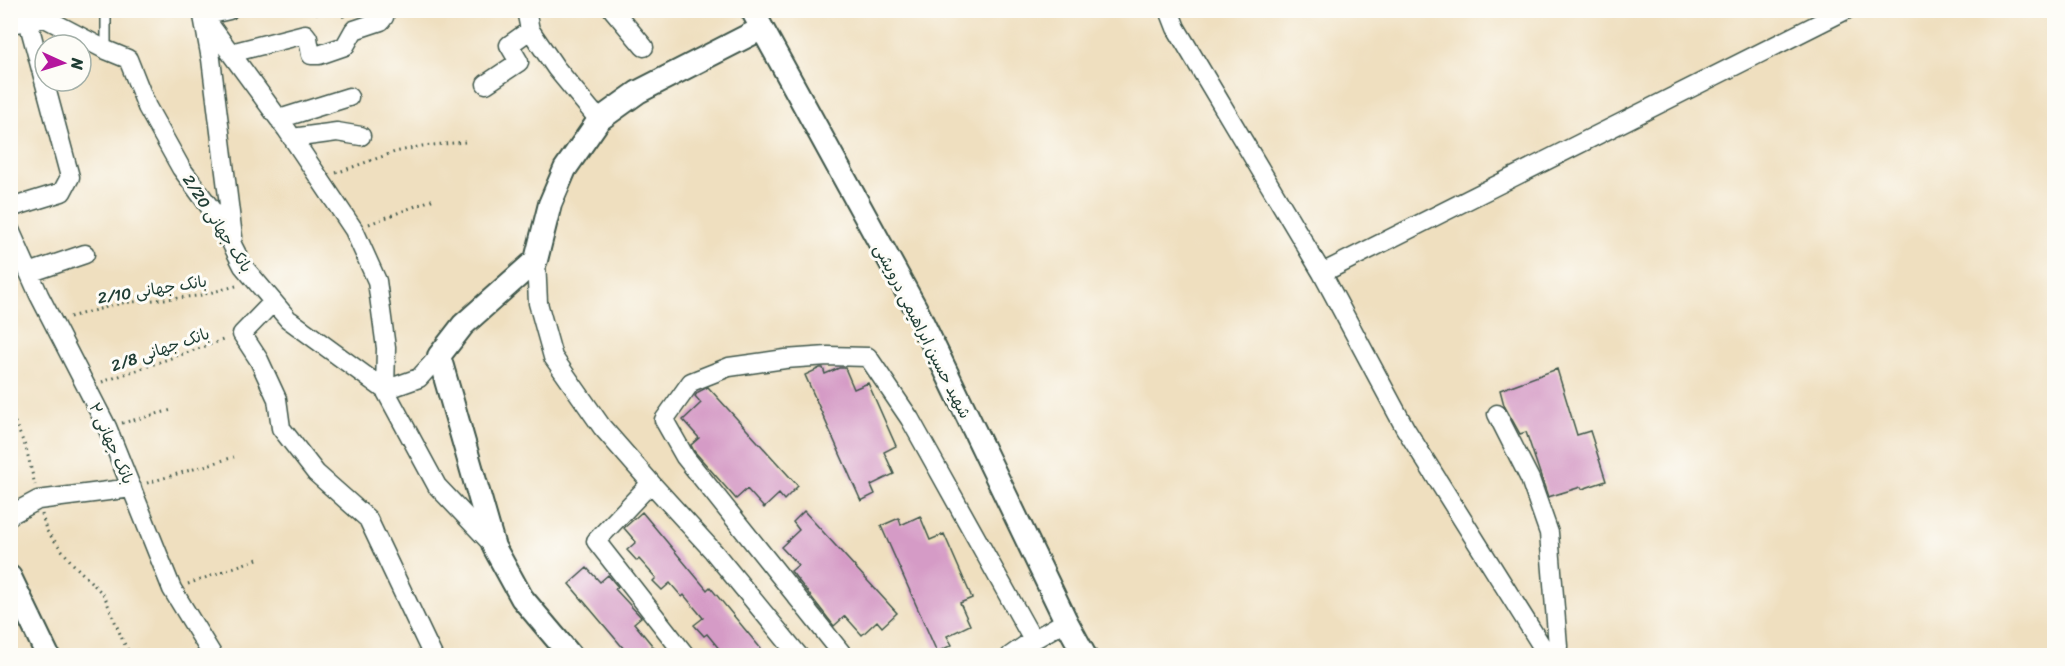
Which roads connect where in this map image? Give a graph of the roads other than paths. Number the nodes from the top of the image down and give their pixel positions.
1 (106, 10) edge
2 (229, 10) edge
3 (382, 10) edge
4 (526, 10) edge
5 (613, 10) edge
6 (1169, 10) edge
7 (1846, 10) edge
8 (201, 13) edge
9 (31, 18) edge
10 (757, 20) edge
11 (530, 30) junction
12 (644, 47) dead end
13 (106, 50) junction
14 (231, 53) junction
15 (486, 84) dead end
16 (349, 97) dead end
17 (279, 119) junction
18 (599, 120) junction
19 (361, 135) dead end
20 (292, 138) junction
21 (10, 208) edge
22 (10, 230) edge
23 (235, 251) junction
24 (85, 254) dead end
25 (536, 260) junction
26 (29, 273) junction
27 (1322, 273) junction
28 (273, 302) junction
29 (439, 356) junction
30 (385, 390) junction
31 (1497, 414) dead end
32 (651, 483) junction
33 (132, 488) junction
34 (10, 515) edge
35 (494, 547) junction
36 (10, 577) edge
37 (1066, 621) junction
38 (1033, 640) junction
39 (48, 656) edge
40 (213, 656) edge
41 (433, 656) edge
42 (571, 656) edge
43 (686, 656) edge
44 (799, 656) edge
45 (844, 656) edge
46 (1010, 656) edge
47 (1085, 656) edge
48 (1548, 656) edge
49 (1557, 656) edge

1 - 13 lane
2 - 8 street
3 - 14 street
4 - 11 street
5 - 12 street
6 - 27 street
7 - 27 street
8 - 14 street
8 - 23 street
9 - 13 street, بانک جهانی 2/20
9 - 21 street
10 - 18 street
10 - 37 street, شهید حسین ابراهیمی درویشی
11 - 15 street
11 - 18 street
13 - 23 street, بانک جهانی 2/20
14 - 17 street
16 - 17 street
17 - 20 street
18 - 25 street
19 - 20 street
20 - 30 street
22 - 26 street, بانک جهانی ۲
23 - 28 street, بانک جهانی 2/20
24 - 26 street
25 - 29 street
25 - 32 street
26 - 33 street, بانک جهانی ۲
27 - 48 street
28 - 30 street, بانک جهانی 2/20
28 - 41 street
29 - 30 street
29 - 35 street
30 - 35 street, بانک جهانی 2/20
31 - 49 street
32 - 43 street
32 - 44 street
33 - 34 street
33 - 40 street, بانک جهانی ۲
35 - 42 street
36 - 39 street
37 - 38 street
37 - 47 street, شهید حسین ابراهیمی درویشی
38 - 45 street
38 - 46 street

